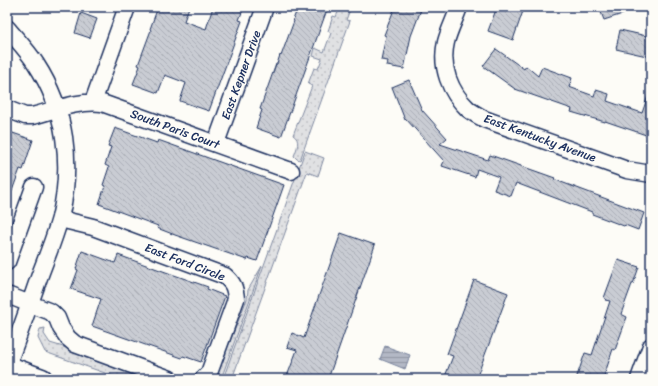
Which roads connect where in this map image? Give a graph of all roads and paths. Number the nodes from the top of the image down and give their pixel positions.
1 (127, 7) edge
2 (265, 7) edge
3 (459, 7) edge
4 (7, 28) edge
5 (93, 102) junction
6 (58, 109) junction
7 (7, 110) edge
8 (216, 144) junction
9 (291, 171) dead end
10 (651, 174) edge
11 (34, 187) dead end
12 (60, 219) junction
13 (7, 262) edge
14 (7, 295) edge
15 (30, 303) junction
16 (651, 346) edge
17 (7, 366) edge
18 (42, 379) edge
19 (170, 379) edge
20 (203, 379) edge
21 (639, 379) edge

1 - 5 street
2 - 8 street, East Kepner Drive
3 - 10 street, East Kentucky Avenue
4 - 6 street
5 - 6 street, South Paris Court
5 - 8 street, South Paris Court
6 - 7 street, South Paris Court
6 - 12 street
8 - 9 street, South Paris Court
11 - 13 street
12 - 15 street
12 - 20 street, East Ford Circle
14 - 15 street
15 - 17 street
15 - 19 street
16 - 21 street
17 - 18 main road

